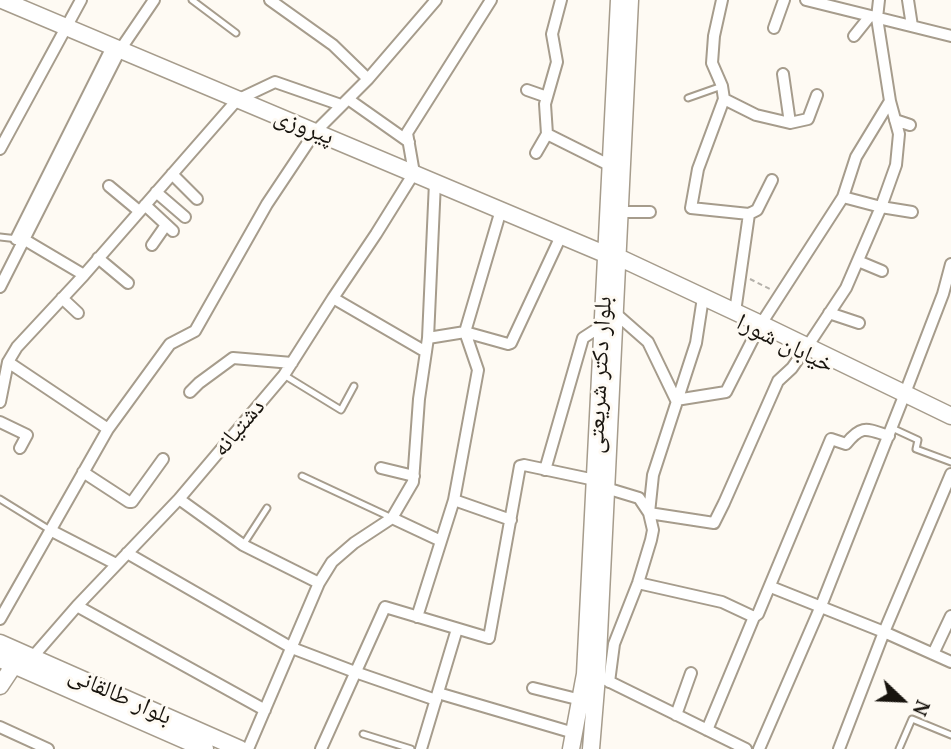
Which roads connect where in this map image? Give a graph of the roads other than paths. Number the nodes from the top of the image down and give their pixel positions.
1 (2, 0) edge
2 (81, 0) edge
3 (154, 0) edge
4 (192, 0) edge
5 (270, 0) edge
6 (436, 0) edge
7 (491, 0) edge
8 (561, 0) edge
9 (619, 0) edge
10 (631, 0) edge
11 (722, 0) edge
12 (784, 0) edge
13 (806, 0) edge
14 (879, 0) edge
15 (908, 0) edge
16 (873, 17) junction
17 (912, 26) junction
18 (66, 28) junction
19 (774, 28) dead end
20 (236, 33) dead end
21 (854, 36) dead end
22 (951, 36) edge
23 (116, 49) junction
24 (783, 74) dead end
25 (368, 79) junction
26 (722, 86) junction
27 (527, 90) dead end
28 (817, 95) dead end
29 (547, 97) junction
30 (688, 98) dead end
31 (724, 99) junction
32 (237, 100) junction
33 (890, 101) junction
34 (344, 102) junction
35 (895, 120) junction
36 (790, 122) junction
37 (910, 125) dead end
38 (315, 132) junction
39 (547, 134) junction
40 (409, 142) junction
41 (706, 148) junction
42 (0, 149) edge
43 (536, 153) dead end
44 (718, 153) dead end
45 (611, 166) junction
46 (414, 173) junction
47 (172, 174) junction
48 (772, 180) dead end
49 (435, 182) junction
50 (109, 186) dead end
51 (156, 192) junction
52 (843, 197) junction
53 (197, 199) dead end
54 (881, 207) junction
55 (142, 208) junction
56 (501, 210) junction
57 (620, 212) junction
58 (650, 212) dead end
59 (912, 212) dead end
60 (749, 214) junction
61 (185, 216) dead end
62 (561, 236) junction
63 (0, 237) edge
64 (21, 239) junction
65 (152, 245) dead end
66 (99, 258) junction
67 (614, 259) junction
68 (858, 261) junction
69 (951, 264) edge
70 (882, 271) dead end
71 (84, 275) junction
72 (128, 283) dead end
73 (0, 287) edge
74 (62, 298) junction
75 (333, 298) junction
76 (702, 304) junction
77 (735, 312) junction
78 (78, 313) dead end
79 (615, 313) junction
80 (829, 313) junction
81 (859, 324) dead end
82 (603, 326) junction
83 (759, 328) junction
84 (465, 332) junction
85 (428, 338) junction
86 (805, 350) junction
87 (426, 352) junction
88 (8, 362) junction
89 (607, 362) junction
90 (292, 363) junction
91 (284, 375) junction
92 (354, 386) dead end
93 (190, 392) dead end
94 (904, 397) junction
95 (676, 400) junction
96 (0, 402) edge
97 (951, 416) edge
98 (0, 422) edge
99 (951, 425) edge
100 (108, 429) junction
101 (890, 432) junction
102 (20, 448) dead end
103 (163, 459) dead end
104 (951, 462) edge
105 (381, 468) dead end
106 (545, 470) junction
107 (83, 472) junction
108 (951, 474) edge
109 (302, 475) dead end
110 (414, 476) junction
111 (601, 484) junction
112 (0, 499) edge
113 (178, 499) junction
114 (454, 500) junction
115 (267, 508) dead end
116 (649, 513) junction
117 (392, 518) junction
118 (511, 520) junction
119 (50, 530) junction
120 (441, 541) junction
121 (243, 545) junction
122 (127, 553) junction
123 (116, 564) junction
124 (319, 583) junction
125 (638, 583) junction
126 (771, 587) junction
127 (77, 606) junction
128 (821, 606) junction
129 (951, 616) edge
130 (417, 617) junction
131 (754, 617) junction
132 (0, 619) edge
133 (457, 629) junction
134 (882, 638) junction
135 (606, 643) junction
136 (292, 648) junction
137 (933, 654) junction
138 (12, 657) edge
139 (951, 662) edge
140 (355, 673) junction
141 (691, 673) dead end
142 (603, 679) junction
143 (1, 681) edge
144 (78, 686) junction
145 (533, 688) dead end
146 (437, 697) junction
147 (580, 700) junction
148 (265, 710) junction
149 (676, 715) junction
150 (0, 727) edge
151 (707, 730) junction
152 (363, 734) dead end
153 (951, 734) edge
154 (722, 737) junction
155 (573, 741) edge
156 (48, 749) edge
157 (205, 749) edge
158 (240, 749) edge
159 (248, 749) edge
160 (321, 749) edge
161 (411, 749) edge
162 (421, 749) edge
163 (591, 749) edge
164 (716, 749) edge
165 (746, 749) edge
166 (759, 749) edge
167 (839, 749) edge
168 (899, 749) edge

1 - 18 street, پیروزی
2 - 18 street
3 - 23 street
4 - 20 lane
5 - 25 street
6 - 25 street
7 - 40 street
8 - 29 street
9 - 45 street, بلوار دکتر شریعتی
10 - 57 street, بلوار دکتر شریعتی
11 - 26 street
12 - 19 street
13 - 16 street
14 - 16 street
15 - 17 street
16 - 17 street
16 - 21 street
16 - 33 street
17 - 22 street
18 - 23 street, پیروزی
18 - 42 street
23 - 32 street, پیروزی
23 - 64 street
24 - 36 street
25 - 34 street
26 - 30 lane
26 - 31 street
27 - 29 street
28 - 36 street
29 - 39 street
31 - 36 street
31 - 41 street
32 - 34 street
32 - 38 street, پیروزی
32 - 47 street
33 - 35 street
33 - 52 street
34 - 38 street
34 - 40 street
35 - 37 street
35 - 54 street
38 - 46 street, پیروزی
38 - 100 street
39 - 43 street
39 - 45 street
40 - 46 street
41 - 44 street
41 - 60 street
45 - 67 street, بلوار دکتر شریعتی
46 - 49 street, پیروزی
46 - 75 street, دشتیانه
47 - 51 street
47 - 53 street
48 - 60 street
49 - 56 street, پیروزی
49 - 85 street
50 - 55 street
51 - 55 street
51 - 61 street
52 - 54 street
52 - 83 street
54 - 59 street
54 - 68 street
55 - 65 street
55 - 66 street
56 - 62 street, پیروزی
56 - 84 street
57 - 58 street
57 - 67 street, بلوار دکتر شریعتی
60 - 77 street
62 - 67 street, پیروزی
62 - 84 street
63 - 64 lane
64 - 71 street
64 - 73 street
66 - 71 street
66 - 72 street
67 - 76 street, خیابان شورا
67 - 77 street, خیابان شورا
67 - 79 street, بلوار دکتر شریعتی
67 - 82 street, بلوار دکتر شریعتی
68 - 70 street
68 - 80 street
69 - 94 street
71 - 74 street
74 - 78 street
74 - 88 street
75 - 87 street
75 - 90 street, دشتیانه
76 - 83 street, خیابان شورا
76 - 95 street
77 - 83 street, خیابان شورا
79 - 89 street, بلوار دکتر شریعتی
79 - 95 street
80 - 81 street
80 - 86 street
82 - 89 street, بلوار دکتر شریعتی
82 - 106 street
83 - 86 street, خیابان شورا
83 - 95 street
84 - 85 street
84 - 114 street
85 - 87 street
86 - 94 street, خیابان شورا
86 - 116 street
87 - 110 street
88 - 96 street
88 - 100 street
89 - 111 street, بلوار دکتر شریعتی
90 - 91 street, دشتیانه
90 - 93 street
91 - 92 lane
91 - 113 street, دشتیانه
94 - 97 street, خیابان شورا
94 - 99 street, خیابان شورا
94 - 101 street
95 - 116 street
98 - 102 street
100 - 107 street
101 - 104 lane
101 - 126 street
101 - 128 street
103 - 107 street
105 - 110 street
106 - 111 street
106 - 118 street
107 - 119 street
108 - 134 street
109 - 117 lane
110 - 117 street
111 - 116 street
111 - 135 street, بلوار دکتر شریعتی
111 - 147 street, بلوار دکتر شریعتی
112 - 119 lane
113 - 121 street
113 - 122 street, دشتیانه
114 - 118 street
114 - 120 street
115 - 121 lane
116 - 125 street
117 - 120 street
117 - 124 street
118 - 133 street
119 - 123 street
119 - 132 street
120 - 130 street
121 - 124 street
122 - 123 street, دشتیانه
122 - 136 street
123 - 127 street, دشتیانه
124 - 136 street
125 - 131 street
125 - 135 street
126 - 128 street
126 - 131 street
127 - 138 street, دشتیانه
127 - 148 street
128 - 134 street
128 - 166 street
129 - 137 street
130 - 133 street
130 - 140 street
131 - 151 street
133 - 146 street
134 - 137 street
134 - 167 street
135 - 142 street, بلوار دکتر شریعتی
136 - 140 street
136 - 148 street
137 - 139 street
138 - 143 street
138 - 144 street, بلوار طالقانی
140 - 146 street
140 - 160 street
141 - 149 street
142 - 149 street
142 - 163 street, بلوار دکتر شریعتی
144 - 157 street, بلوار طالقانی
144 - 158 street, بلوار طالقانی
145 - 147 street
146 - 155 street
146 - 162 street
147 - 155 street, بلوار دکتر شریعتی
148 - 159 street
149 - 151 street
150 - 156 street
151 - 154 street
152 - 161 lane
153 - 168 lane
154 - 164 street
154 - 165 street

